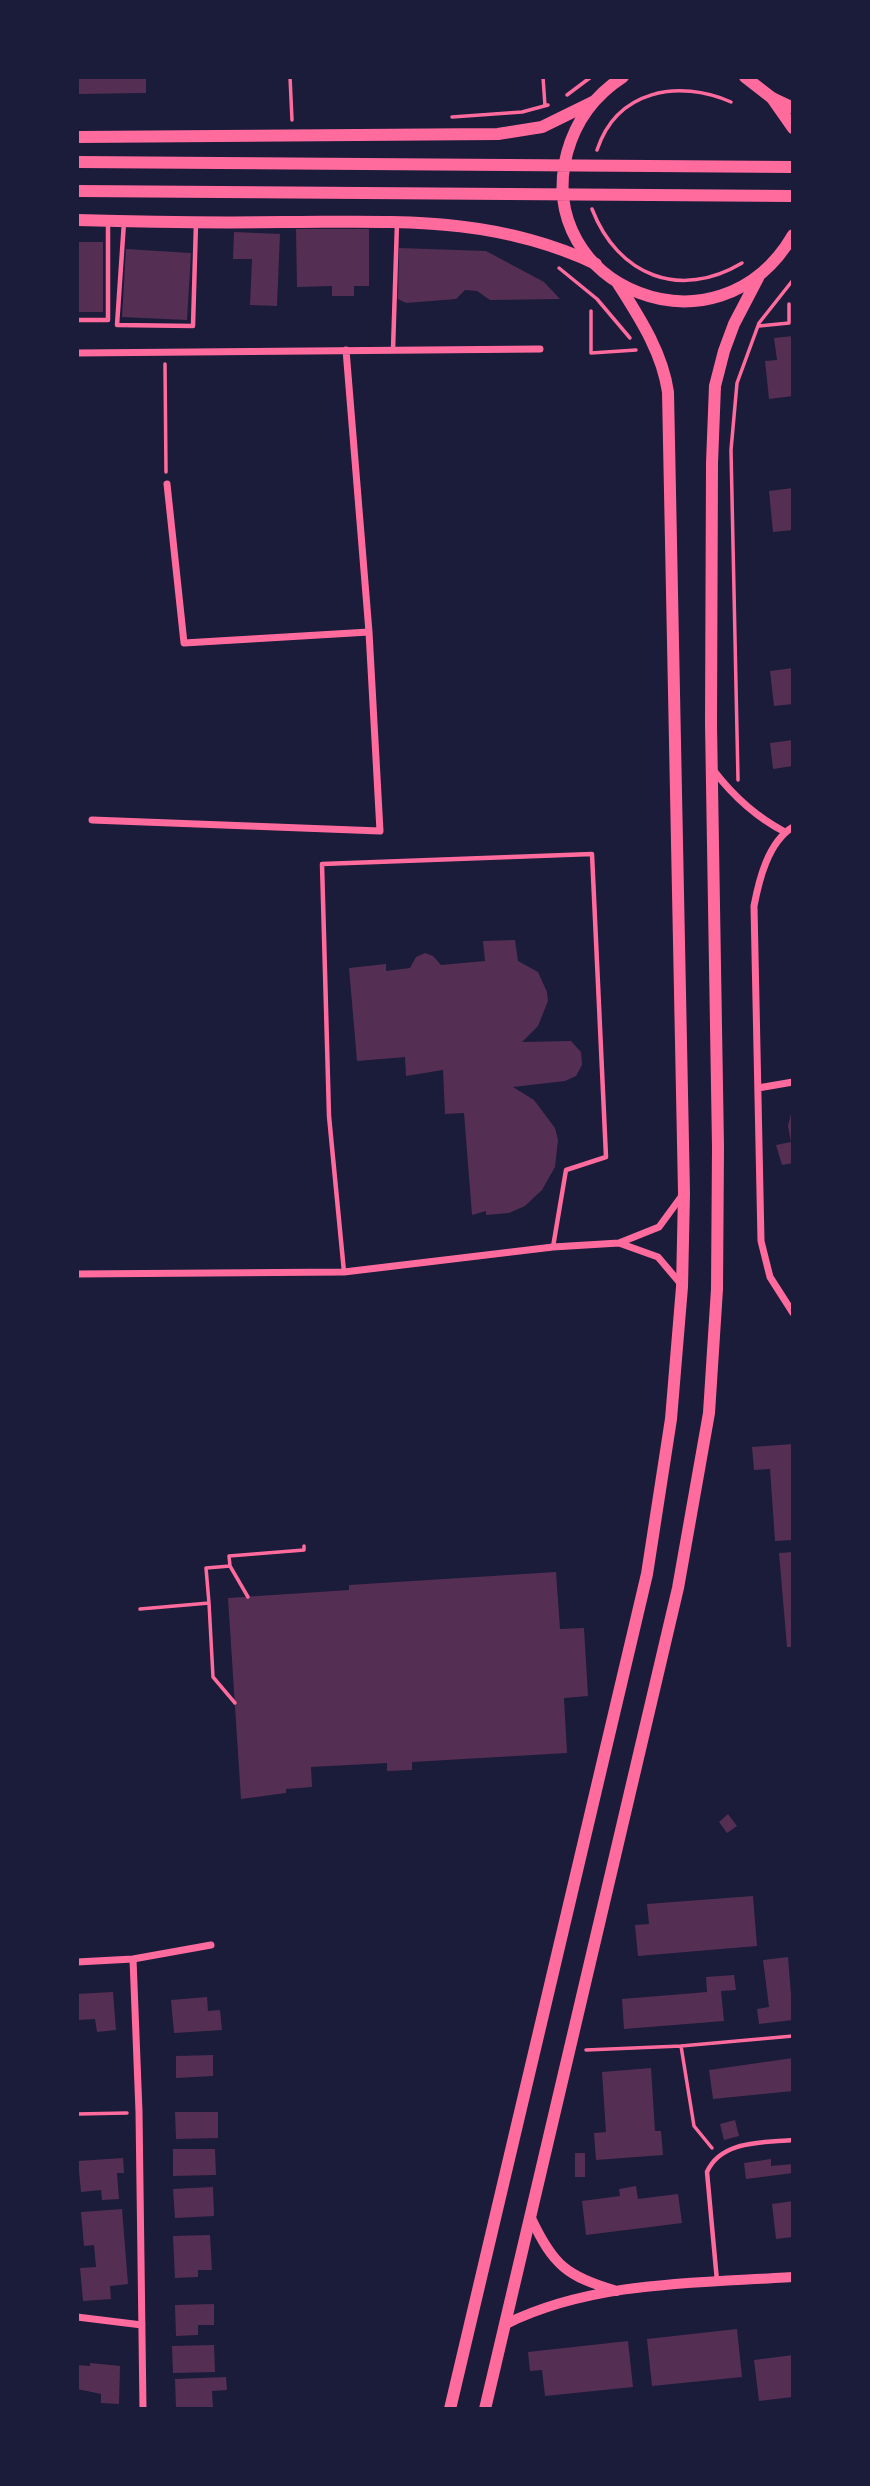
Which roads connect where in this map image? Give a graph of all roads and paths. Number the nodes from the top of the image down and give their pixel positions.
1 (290, 77) edge
2 (543, 77) edge
3 (591, 77) edge
4 (617, 79) edge
5 (749, 79) edge
6 (772, 98) junction
7 (593, 102) junction
8 (731, 102) dead end
9 (545, 106) junction
10 (793, 108) edge
11 (450, 117) dead end
12 (793, 128) edge
13 (293, 135) junction
14 (77, 137) edge
15 (595, 155) dead end
16 (77, 162) edge
17 (793, 167) edge
18 (77, 191) edge
19 (793, 196) edge
20 (590, 203) dead end
21 (77, 220) edge
22 (108, 221) junction
23 (124, 221) junction
24 (195, 222) junction
25 (397, 222) junction
26 (793, 235) edge
27 (788, 250) edge
28 (549, 263) dead end
29 (742, 263) dead end
30 (596, 264) junction
31 (758, 278) junction
32 (793, 280) edge
33 (617, 282) junction
34 (789, 304) dead end
35 (591, 312) dead end
36 (77, 320) edge
37 (758, 326) junction
38 (540, 349) dead end
39 (636, 350) junction
40 (346, 351) junction
41 (393, 351) junction
42 (165, 352) junction
43 (77, 353) edge
44 (640, 359) dead end
45 (167, 484) joint
46 (369, 632) junction
47 (711, 768) junction
48 (738, 800) junction
49 (92, 820) dead end
50 (793, 827) edge
51 (785, 832) junction
52 (793, 1083) edge
53 (758, 1088) junction
54 (684, 1193) junction
55 (619, 1243) junction
56 (553, 1247) junction
57 (344, 1272) junction
58 (77, 1274) edge
59 (682, 1287) junction
60 (793, 1313) edge
61 (304, 1546) dead end
62 (230, 1566) junction
63 (248, 1597) dead end
64 (209, 1604) junction
65 (140, 1609) dead end
66 (235, 1703) dead end
67 (211, 1945) dead end
68 (133, 1959) junction
69 (77, 1962) edge
70 (793, 2036) edge
71 (681, 2046) junction
72 (568, 2050) junction
73 (139, 2112) junction
74 (77, 2115) edge
75 (793, 2140) edge
76 (718, 2156) junction
77 (531, 2218) junction
78 (793, 2277) edge
79 (717, 2282) junction
80 (617, 2291) junction
81 (77, 2318) edge
82 (142, 2325) junction
83 (506, 2325) junction
84 (143, 2409) edge
85 (450, 2409) edge
86 (485, 2409) edge

1 - 13 path
2 - 9 path
3 - 9 path
4 - 7 main road
5 - 6 main road
6 - 10 main road
6 - 12 main road
7 - 13 main road
7 - 30 main road
8 - 15 path
9 - 11 path
13 - 14 main road
16 - 17 main road
18 - 19 main road
20 - 29 path
21 - 22 main road
22 - 23 main road
22 - 36 lane
23 - 24 main road
23 - 24 lane
24 - 25 main road
25 - 30 main road
25 - 41 lane
26 - 27 main road
27 - 31 main road
28 - 39 path
30 - 33 main road
31 - 33 main road
31 - 47 main road
32 - 37 path
33 - 54 main road
34 - 37 path
35 - 39 path
37 - 48 path
38 - 41 street
39 - 44 path
40 - 41 street
40 - 42 street
40 - 46 street
42 - 43 street
42 - 45 path
45 - 46 street
46 - 49 street
47 - 48 street
47 - 72 main road
48 - 51 street
50 - 51 street
51 - 53 street
52 - 53 street
53 - 60 street
54 - 55 street
54 - 59 main road
55 - 56 street
55 - 59 street
56 - 57 street
56 - 57 lane
57 - 58 street
59 - 85 main road
61 - 62 path
62 - 63 path
62 - 64 path
64 - 65 path
64 - 66 path
67 - 68 street
68 - 69 street
68 - 73 street
70 - 71 path
71 - 72 path
71 - 76 path
72 - 77 main road
73 - 74 path
73 - 82 street
75 - 76 lane
76 - 79 lane
77 - 80 street
77 - 83 main road
78 - 79 street
79 - 80 street
80 - 83 street
81 - 82 street
82 - 84 street
83 - 86 main road

